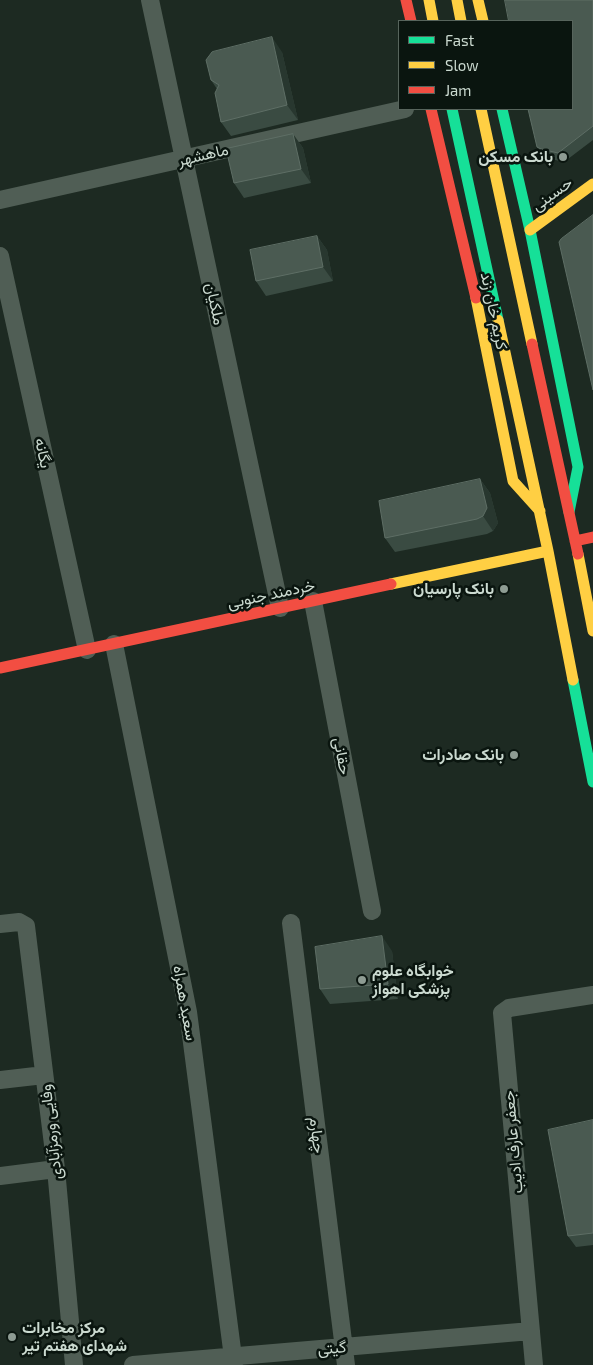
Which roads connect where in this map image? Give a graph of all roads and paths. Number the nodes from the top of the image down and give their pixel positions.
1 (150, 0) edge
2 (406, 0) edge
3 (429, 0) edge
4 (457, 0) edge
5 (478, 0) edge
6 (411, 20) edge
7 (433, 20) edge
8 (462, 20) edge
9 (483, 20) edge
10 (401, 110) edge
11 (431, 110) edge
12 (452, 110) edge
13 (480, 110) edge
14 (502, 110) edge
15 (184, 159) junction
16 (593, 184) edge
17 (0, 200) edge
18 (530, 230) junction
19 (0, 256) edge
20 (540, 511) junction
21 (569, 514) junction
22 (593, 538) edge
23 (575, 542) junction
24 (548, 551) junction
25 (313, 601) junction
26 (280, 608) junction
27 (593, 631) edge
28 (114, 644) junction
29 (87, 650) junction
30 (0, 668) edge
31 (593, 782) edge
32 (372, 911) dead end
33 (291, 923) dead end
34 (0, 924) edge
35 (593, 995) edge
36 (44, 1075) junction
37 (0, 1080) edge
38 (56, 1169) junction
39 (0, 1176) edge
40 (531, 1331) junction
41 (344, 1347) junction
42 (234, 1361) edge
43 (74, 1365) edge
44 (133, 1365) edge
45 (346, 1365) edge
46 (534, 1365) edge

1 - 15 street, ملکیان
2 - 6 main road
3 - 7 main road
4 - 8 main road
5 - 9 main road
10 - 15 street, ماهشهر
11 - 20 main road, کریم خان زند
12 - 20 main road, کریم خان زند
13 - 21 main road, کریم خان زند
14 - 18 main road, کریم خان زند
15 - 17 street, ماهشهر
15 - 26 street, ملکیان
16 - 18 main road, حسینی
18 - 21 main road, کریم خان زند
19 - 29 street, یگانه
20 - 24 main road, کریم خان زند
21 - 23 main road, کریم خان زند
22 - 23 main road
23 - 27 main road, کریم خان زند
24 - 25 main road, خردمند جنوبی
24 - 31 main road, کریم خان زند
25 - 26 main road, خردمند جنوبی
25 - 32 street, حقانی
26 - 28 main road, خردمند جنوبی
28 - 29 main road, خردمند جنوبی
28 - 42 street, سعید همراه
29 - 30 main road, خردمند جنوبی
33 - 41 street, چهارم
34 - 36 street, وفایی ورمزآبادی
35 - 40 street, جعفر عارف ادیب
36 - 37 street
36 - 38 street, وفایی ورمزآبادی
38 - 39 street
38 - 43 street, وفایی ورمزآبادی
40 - 41 street, گیتی
40 - 46 street, جعفر عارف ادیب
41 - 42 street, گیتی
41 - 45 street, چهارم
42 - 44 street, گیتی

